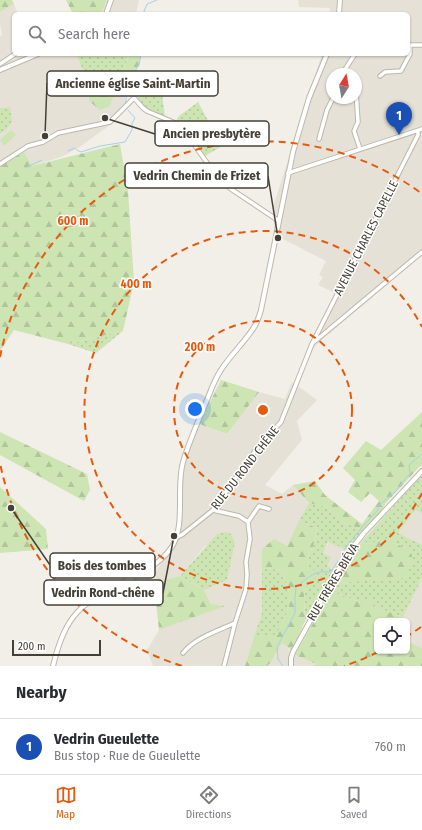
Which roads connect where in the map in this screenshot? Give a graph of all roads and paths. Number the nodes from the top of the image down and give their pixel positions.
1 (111, 0) edge
2 (340, 0) edge
3 (107, 12) edge
4 (339, 12) edge
5 (422, 45) edge
6 (410, 46) edge
7 (12, 56) edge
8 (30, 56) edge
9 (326, 56) edge
10 (354, 56) edge
11 (409, 56) edge
12 (0, 64) edge
13 (346, 68) edge
14 (0, 70) edge
15 (380, 76) dead end
16 (330, 104) edge
17 (357, 104) edge
18 (422, 129) edge
19 (418, 131) junction
20 (319, 139) dead end
21 (360, 149) junction
22 (0, 164) edge
23 (288, 173) junction
24 (279, 221) junction
25 (422, 252) edge
26 (312, 344) junction
27 (422, 471) edge
28 (268, 509) dead end
29 (213, 510) junction
30 (248, 522) junction
31 (176, 538) junction
32 (235, 623) junction
33 (183, 653) dead end
34 (53, 666) edge
35 (224, 666) edge
36 (291, 666) edge

1 - 3 street
2 - 4 street
5 - 6 street
7 - 12 street
8 - 14 street
9 - 23 street
10 - 13 street
11 - 15 street
16 - 20 street
17 - 21 street
18 - 19 street
19 - 21 street
19 - 26 street, AVENUE CHARLES CAPELLE
21 - 23 street
22 - 24 street
23 - 24 street
24 - 31 street
25 - 26 street, RUE DU ROND CHÊNE
26 - 29 street, RUE DU ROND CHÊNE
27 - 36 street, RUE FRÈRES BIÉVA
28 - 30 street
29 - 30 street
29 - 31 street, RUE DU ROND CHÊNE
30 - 32 street
31 - 34 street, RUE DU ROND CHÊNE
32 - 33 street
32 - 35 street

